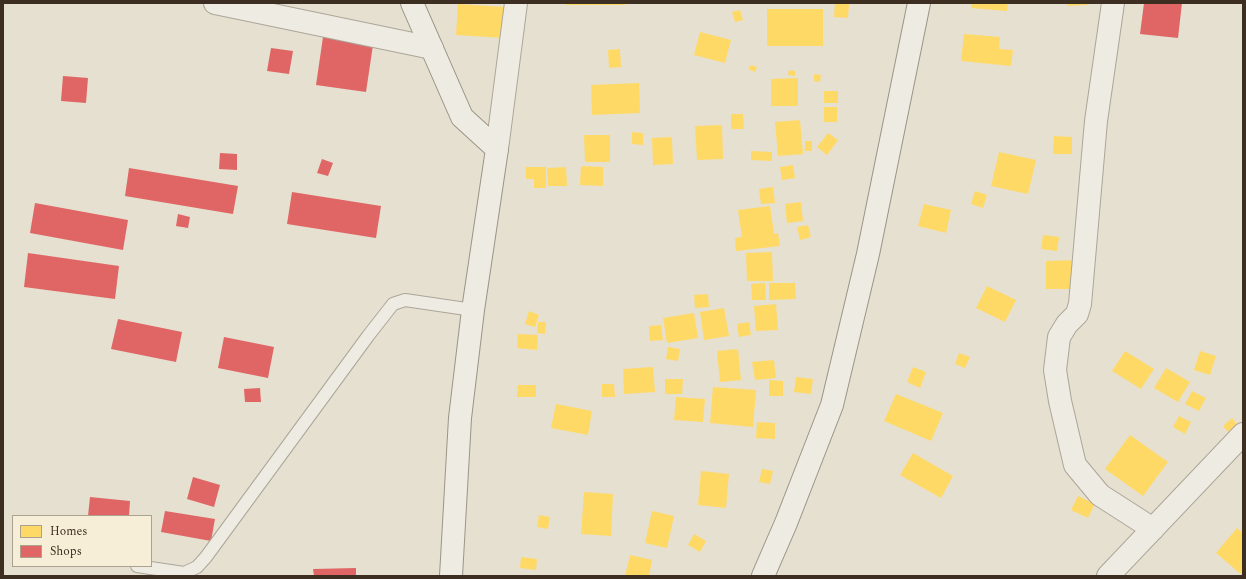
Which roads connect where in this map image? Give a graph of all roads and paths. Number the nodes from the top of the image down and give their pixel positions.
1 (215, 3) edge
2 (412, 3) edge
3 (516, 3) edge
4 (919, 3) edge
5 (1113, 3) edge
6 (432, 48) junction
7 (497, 149) junction
8 (473, 310) junction
9 (1243, 434) edge
10 (1153, 529) junction
11 (144, 567) edge
12 (451, 576) edge
13 (763, 576) edge
14 (1108, 576) edge

1 - 6 street
2 - 6 street
3 - 7 street
4 - 13 street
5 - 10 street
6 - 7 street
7 - 8 street
8 - 11 lane
8 - 12 street
9 - 10 street
10 - 14 street

